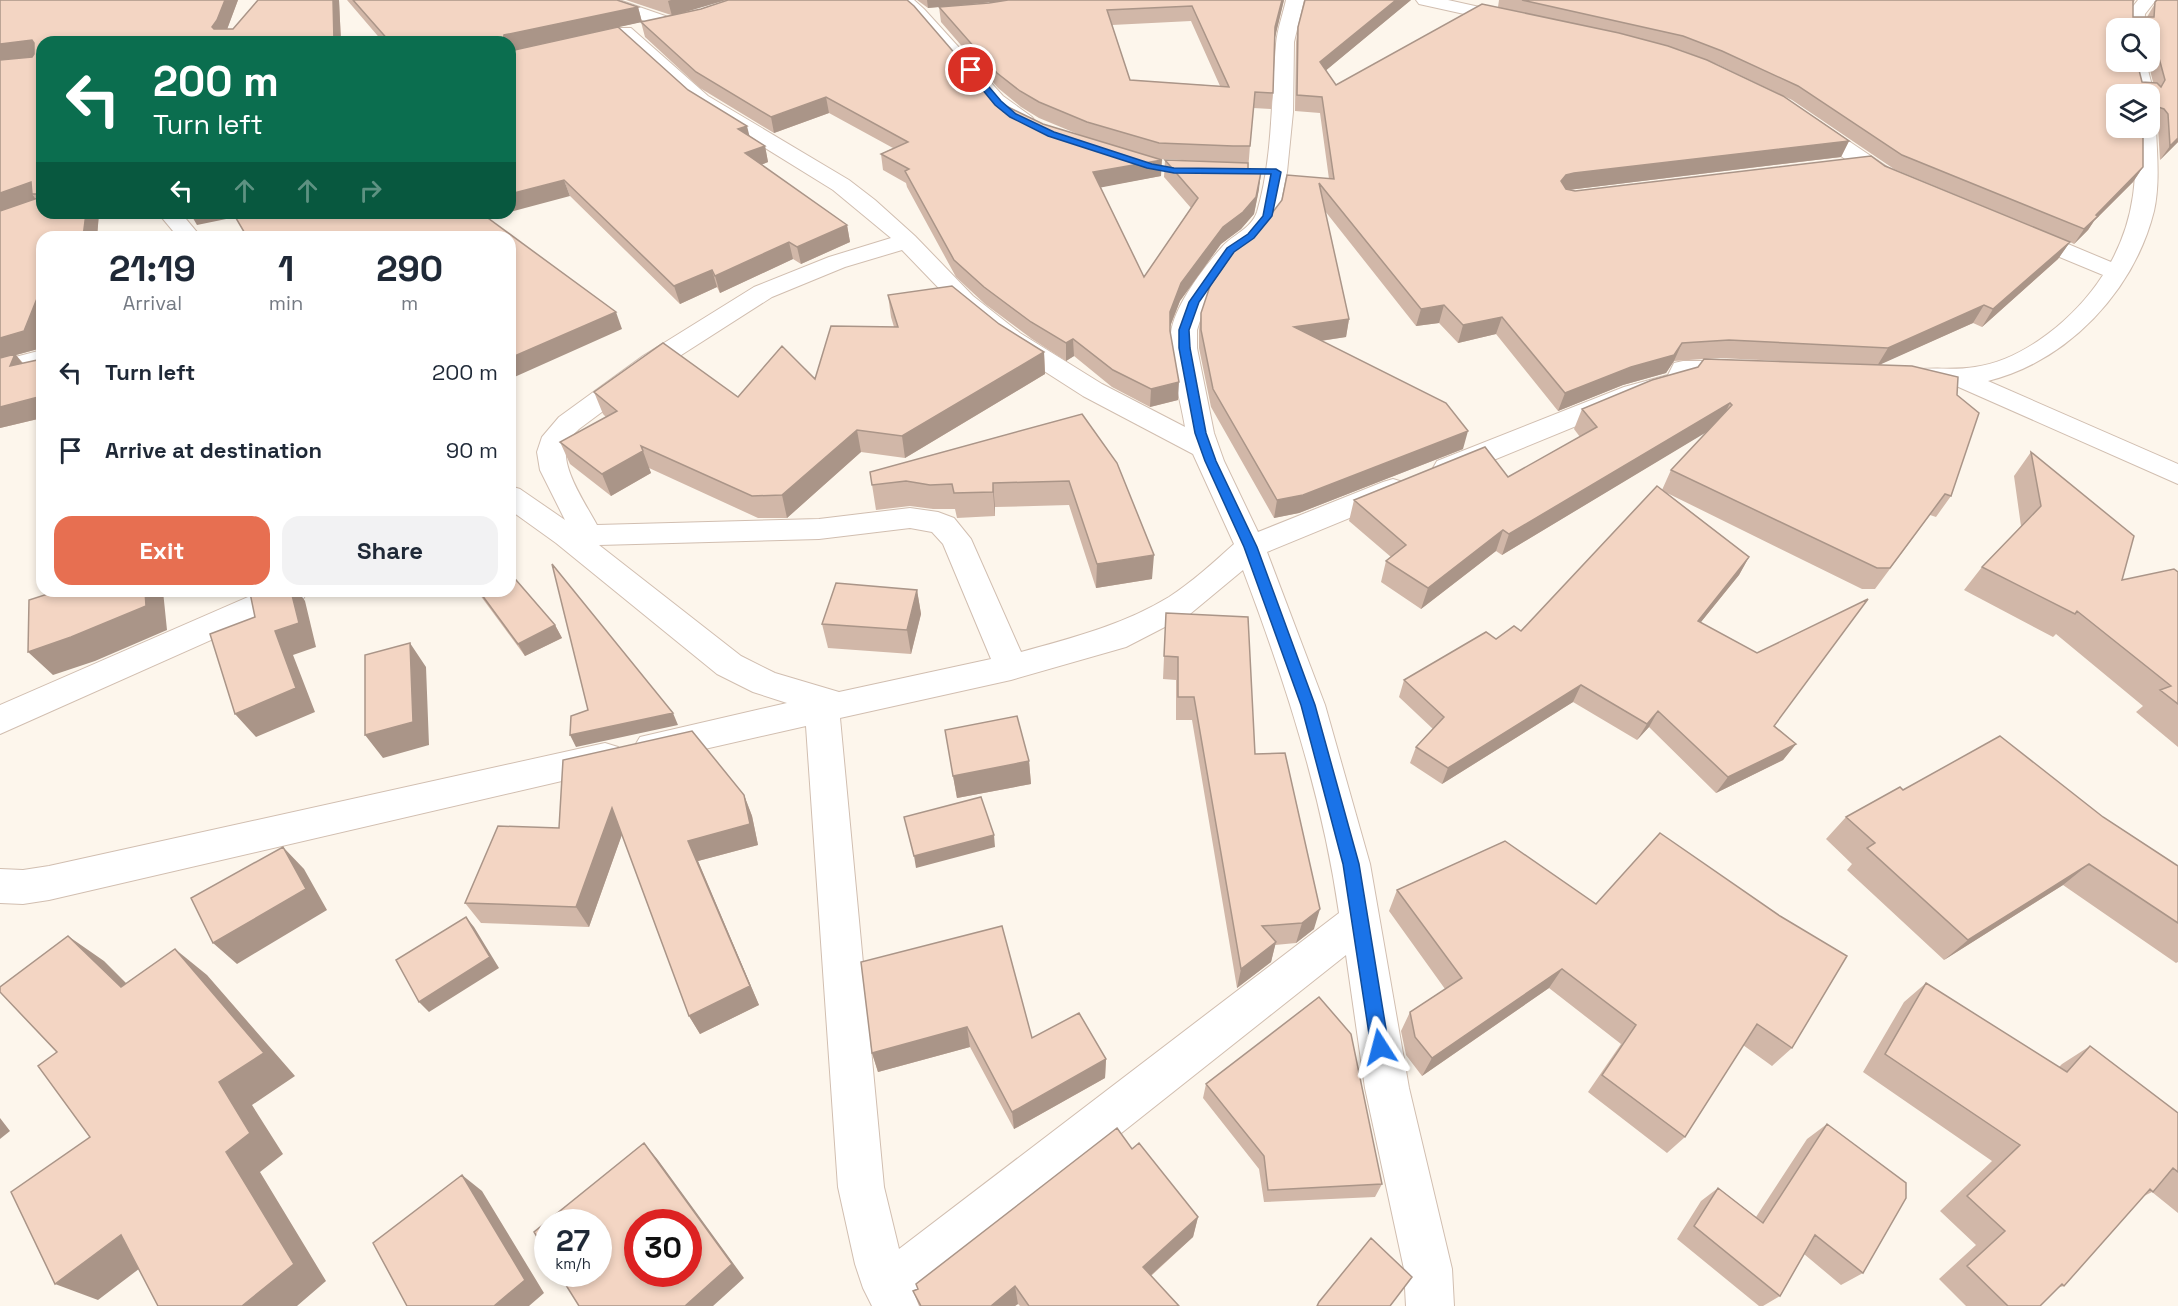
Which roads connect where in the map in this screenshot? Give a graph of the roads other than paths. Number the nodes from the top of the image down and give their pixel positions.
1 (602, 0) edge
2 (904, 0) edge
3 (1295, 0) edge
4 (1425, 0) edge
5 (2147, 0) edge
6 (945, 14) edge
7 (923, 16) junction
8 (2136, 18) edge
9 (688, 20) edge
10 (668, 23) junction
11 (1533, 24) edge
12 (1793, 112) edge
13 (1041, 129) edge
14 (2146, 138) edge
15 (1869, 163) junction
16 (1835, 168) edge
17 (1911, 188) edge
18 (174, 219) edge
19 (2006, 227) edge
20 (185, 231) edge
21 (907, 241) junction
22 (2116, 272) junction
23 (36, 360) edge
24 (0, 369) edge
25 (1766, 370) edge
26 (1891, 376) edge
27 (1960, 378) junction
28 (1206, 449) junction
29 (2178, 475) edge
30 (516, 500) edge
31 (577, 536) junction
32 (1250, 547) junction
33 (278, 597) edge
34 (1011, 667) junction
35 (831, 706) junction
36 (0, 720) edge
37 (0, 886) edge
38 (1359, 921) junction
39 (893, 1297) edge
40 (1430, 1306) edge

1 - 10 street
2 - 7 street
3 - 28 street
4 - 11 street
5 - 8 street
6 - 7 street
7 - 13 street
9 - 10 street
10 - 21 street
12 - 15 street
14 - 22 street
15 - 16 street
15 - 17 street
18 - 20 street
19 - 22 street
21 - 28 street
21 - 31 street
22 - 27 street
23 - 24 street
25 - 32 street
26 - 27 street
27 - 29 street
28 - 32 street
30 - 31 street
31 - 34 street
31 - 35 street
32 - 34 street
32 - 38 street
33 - 36 street
34 - 35 street
35 - 37 street
35 - 39 street
38 - 39 street
38 - 40 street

